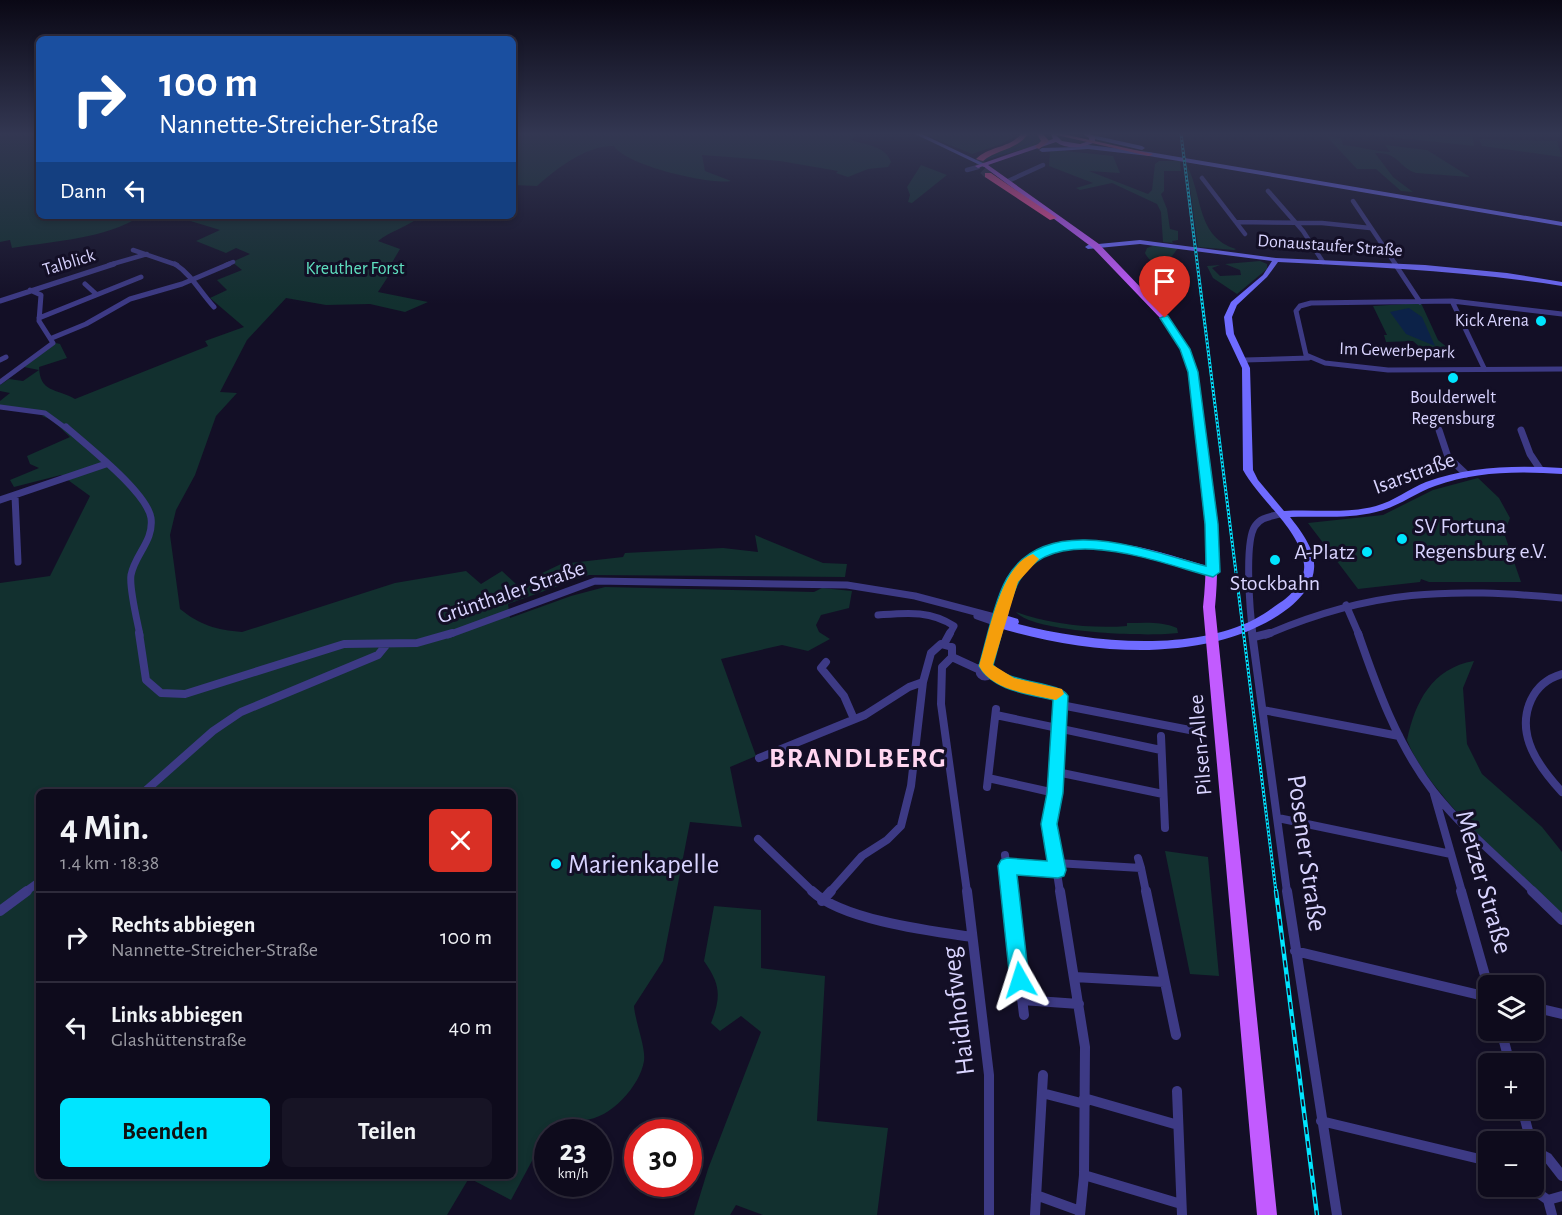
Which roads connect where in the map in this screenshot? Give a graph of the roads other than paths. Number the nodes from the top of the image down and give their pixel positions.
1 (1268, 190) dead end
2 (1011, 191) edge
3 (1017, 191) edge
4 (1021, 191) edge
5 (1212, 191) edge
6 (1371, 191) edge
7 (1372, 191) edge
8 (1353, 201) dead end
9 (1053, 218) junction
10 (1236, 222) junction
11 (1296, 222) junction
12 (1562, 223) edge
13 (1070, 228) junction
14 (1370, 228) junction
15 (1245, 234) dead end
16 (1092, 247) junction
17 (133, 250) dead end
18 (147, 254) junction
19 (1276, 260) junction
20 (233, 262) dead end
21 (1323, 262) junction
22 (1395, 265) junction
23 (141, 277) dead end
24 (193, 280) junction
25 (85, 284) dead end
26 (1562, 284) edge
27 (30, 290) junction
28 (96, 294) junction
29 (0, 301) edge
30 (1452, 301) junction
31 (1420, 302) junction
32 (214, 307) dead end
33 (1562, 314) edge
34 (39, 318) junction
35 (52, 338) junction
36 (1309, 358) junction
37 (1244, 360) junction
38 (1484, 368) junction
39 (1562, 369) edge
40 (0, 382) edge
41 (0, 407) edge
42 (1439, 430) dead end
43 (1521, 430) dead end
44 (106, 464) junction
45 (1540, 469) junction
46 (1562, 471) edge
47 (1466, 474) junction
48 (15, 496) junction
49 (0, 500) edge
50 (1280, 514) junction
51 (18, 562) dead end
52 (1213, 572) junction
53 (1562, 598) edge
54 (1346, 605) junction
55 (878, 615) dead end
56 (1001, 621) junction
57 (1254, 637) junction
58 (387, 644) junction
59 (944, 644) junction
60 (952, 657) junction
61 (826, 662) dead end
62 (985, 669) junction
63 (1562, 674) edge
64 (923, 682) junction
65 (1061, 701) junction
66 (1263, 710) junction
67 (854, 719) junction
68 (1059, 728) junction
69 (1200, 732) dead end
70 (1161, 736) dead end
71 (1399, 736) junction
72 (1161, 750) junction
73 (759, 758) dead end
74 (1056, 772) junction
75 (148, 789) edge
76 (1434, 792) junction
77 (1562, 792) edge
78 (1055, 793) junction
79 (1163, 794) junction
80 (1278, 818) junction
81 (1165, 828) dead end
82 (758, 839) dead end
83 (1451, 854) junction
84 (1005, 855) dead end
85 (1007, 866) junction
86 (1057, 867) junction
87 (36, 884) edge
88 (822, 901) junction
89 (0, 911) edge
90 (1562, 920) edge
91 (972, 937) junction
92 (1295, 951) junction
93 (1485, 975) edge
94 (1074, 977) junction
95 (1164, 982) junction
96 (1478, 995) edge
97 (1022, 1000) junction
98 (1079, 1004) junction
99 (1544, 1010) edge
100 (1562, 1014) edge
101 (1024, 1015) dead end
102 (1176, 1035) dead end
103 (1043, 1075) dead end
104 (1177, 1091) dead end
105 (1042, 1093) junction
106 (1085, 1101) junction
107 (1321, 1121) junction
108 (1178, 1125) junction
109 (1544, 1156) edge
110 (1478, 1159) edge
111 (1084, 1175) junction
112 (1562, 1176) edge
113 (1036, 1196) junction
114 (1562, 1196) edge
115 (1544, 1197) edge
116 (1548, 1200) junction
117 (1182, 1209) edge
118 (1080, 1213) edge
119 (990, 1215) edge
120 (1035, 1215) edge
121 (1267, 1215) edge
122 (1337, 1215) edge
123 (1551, 1215) edge

1 - 11 street
2 - 9 highway
3 - 9 main road
4 - 13 main road
5 - 10 street
6 - 12 street
7 - 12 street
8 - 14 street
9 - 13 main road
10 - 11 street
10 - 15 street
11 - 14 street
11 - 21 street
13 - 16 main road
14 - 22 street
16 - 19 street, Donaustaufer Straße
16 - 52 main road, Pilsen-Allee
17 - 18 street
18 - 24 street
18 - 27 street, Talblick
19 - 21 street, Donaustaufer Straße
19 - 37 street
20 - 24 street
21 - 22 street, Donaustaufer Straße
22 - 26 street, Donaustaufer Straße
22 - 31 street
23 - 28 street
24 - 32 street
24 - 35 street
25 - 28 street
27 - 29 street, Talblick
27 - 34 street
28 - 34 street
30 - 31 street, Im Gewerbepark
30 - 33 street, Im Gewerbepark
30 - 38 street, Im Gewerbepark
31 - 36 street, Im Gewerbepark
34 - 35 street
35 - 40 street
36 - 37 street, Im Gewerbepark
36 - 38 street, Im Gewerbepark
37 - 50 street
38 - 39 street, Im Gewerbepark
41 - 44 street
42 - 47 street
43 - 45 street
44 - 48 street
44 - 58 street, Grünthaler Straße
45 - 46 street, Isarstraße
45 - 47 street, Isarstraße
47 - 50 street, Isarstraße
48 - 49 street
48 - 51 street
50 - 56 street, Grünthaler Straße
50 - 57 street, Posener Straße
52 - 56 street
52 - 121 main road, Pilsen-Allee
53 - 54 street
54 - 57 street
54 - 71 street
55 - 59 street
56 - 58 street, Grünthaler Straße
56 - 62 street
57 - 66 street, Posener Straße
58 - 75 street
59 - 60 street
59 - 64 street
60 - 62 street
60 - 91 street, Haidhofweg
61 - 67 street
62 - 65 street
63 - 77 street
64 - 67 street
64 - 88 street
65 - 68 street
65 - 69 street
66 - 71 street
66 - 80 street, Posener Straße
67 - 73 street
68 - 72 street
68 - 74 street
68 - 78 street
70 - 72 street
71 - 76 street
72 - 79 street
74 - 78 street
74 - 79 street
76 - 83 street, Metzer Straße
76 - 90 street
78 - 86 street
79 - 81 street
80 - 83 street
80 - 92 street, Posener Straße
82 - 88 street
83 - 93 street, Metzer Straße
84 - 85 street
85 - 86 street
85 - 97 street
86 - 94 street
86 - 95 street
87 - 89 street
88 - 91 street
91 - 119 street, Haidhofweg
92 - 96 street
92 - 107 street, Posener Straße
94 - 95 street
94 - 98 street
95 - 102 street
97 - 98 street
97 - 101 street
98 - 106 street
99 - 100 street
103 - 105 street
104 - 108 street
105 - 106 street
105 - 113 street
106 - 108 street
106 - 111 street
107 - 110 street
107 - 122 street, Posener Straße
108 - 117 street
109 - 112 street
111 - 117 street
111 - 118 street
113 - 118 street
113 - 120 street
114 - 116 street
115 - 116 street
116 - 123 street

